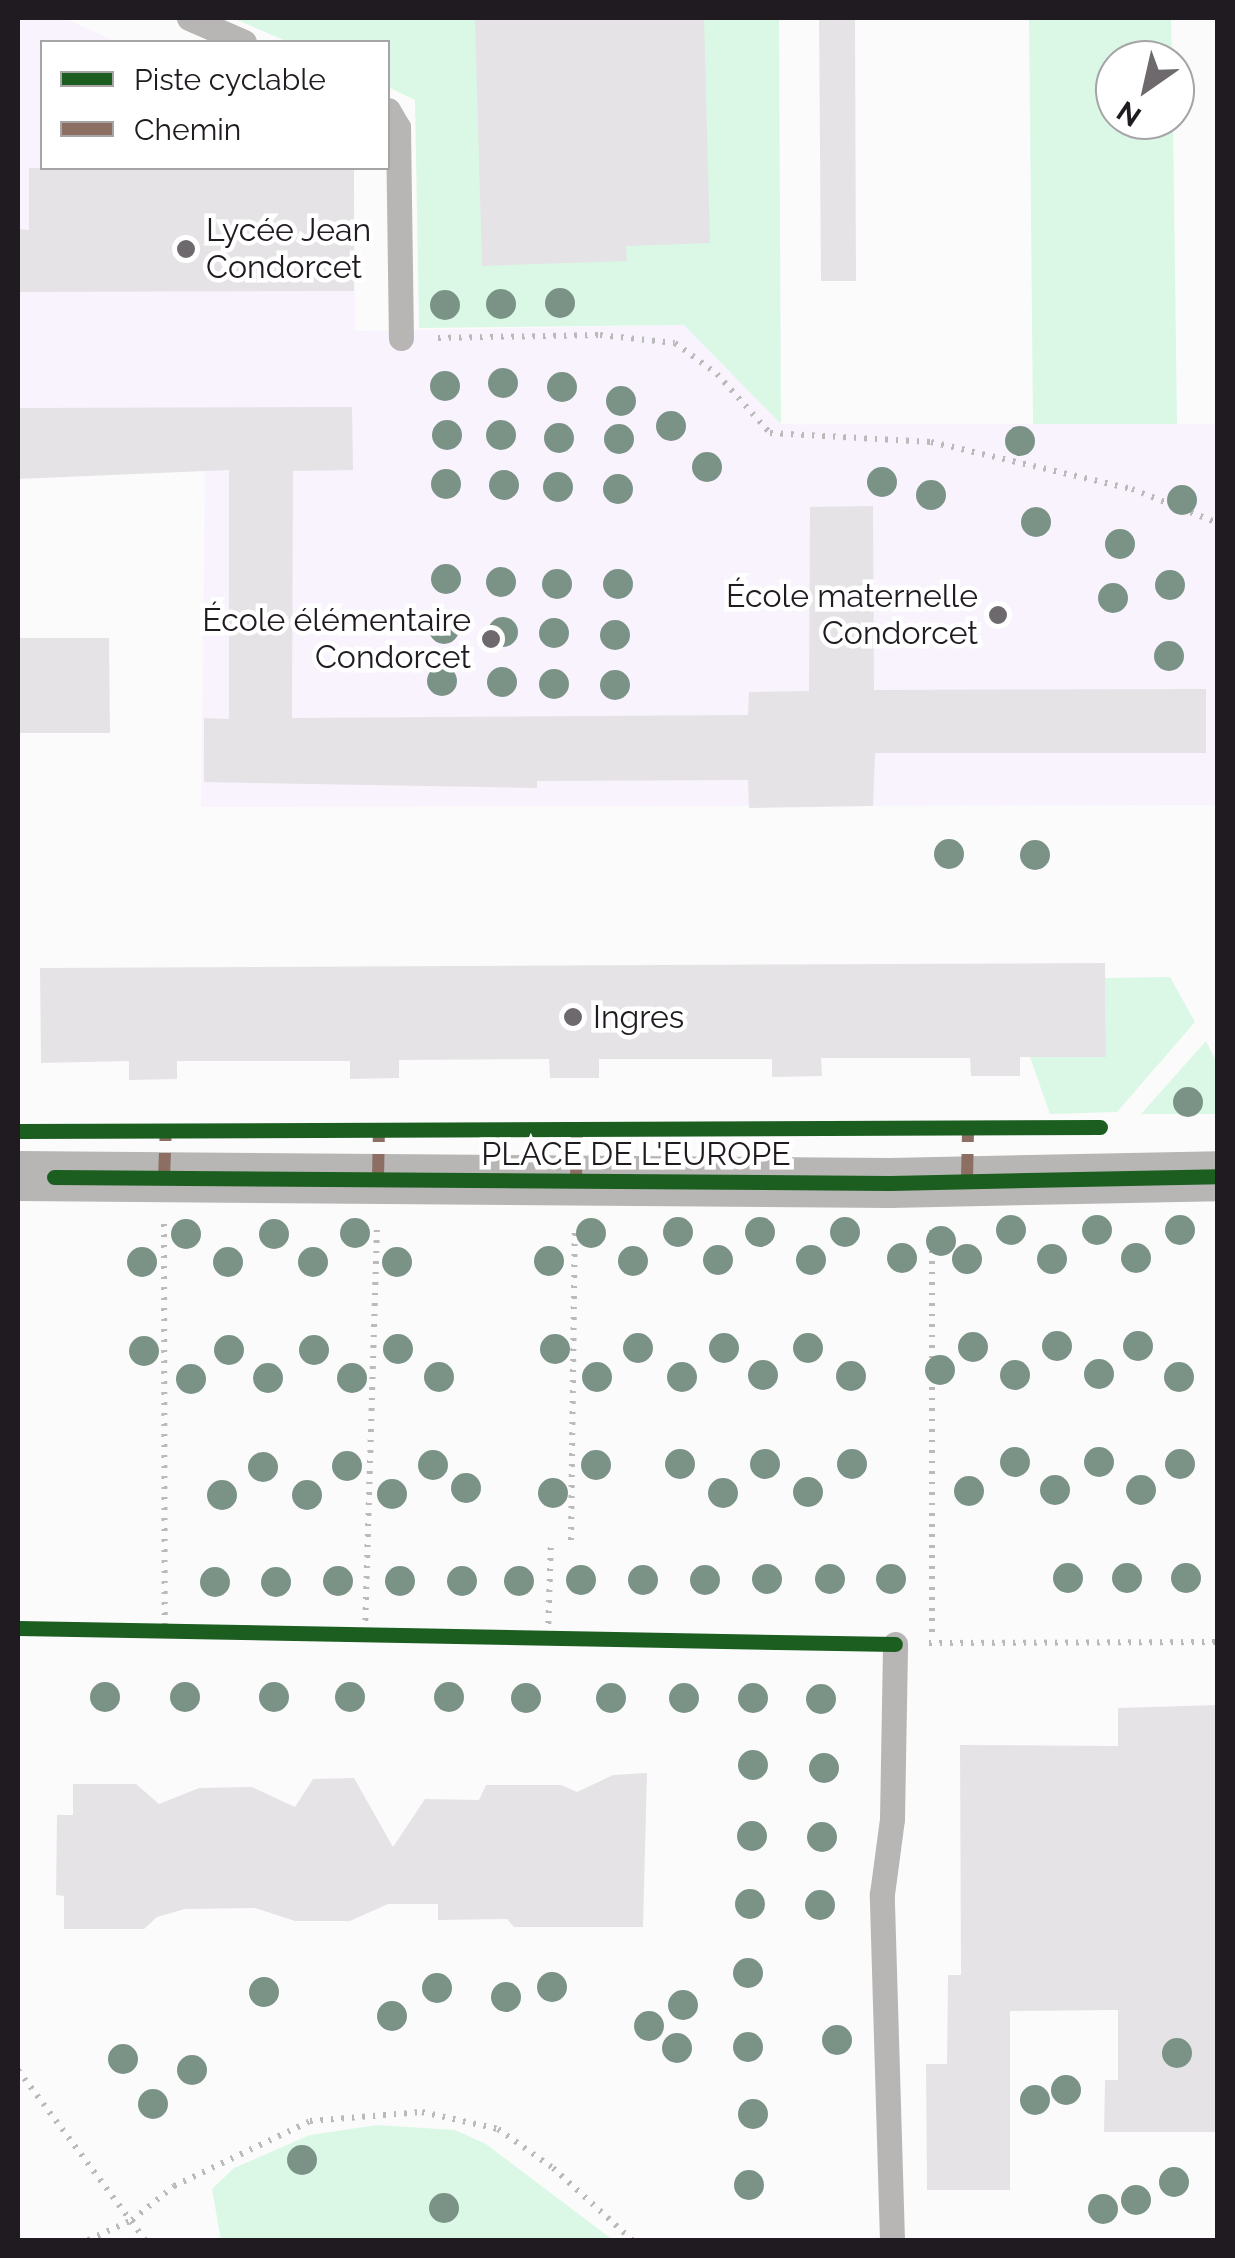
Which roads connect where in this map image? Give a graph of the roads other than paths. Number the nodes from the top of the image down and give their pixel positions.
1 (189, 18) edge
2 (239, 40) edge
3 (390, 113) edge
4 (402, 338) road end
5 (1218, 1176) edge
6 (36, 1177) edge
7 (895, 1644) road end
8 (892, 2240) edge

1 - 2 lane
3 - 4 lane
5 - 6 street, PLACE DE L'EUROPE
7 - 8 lane

